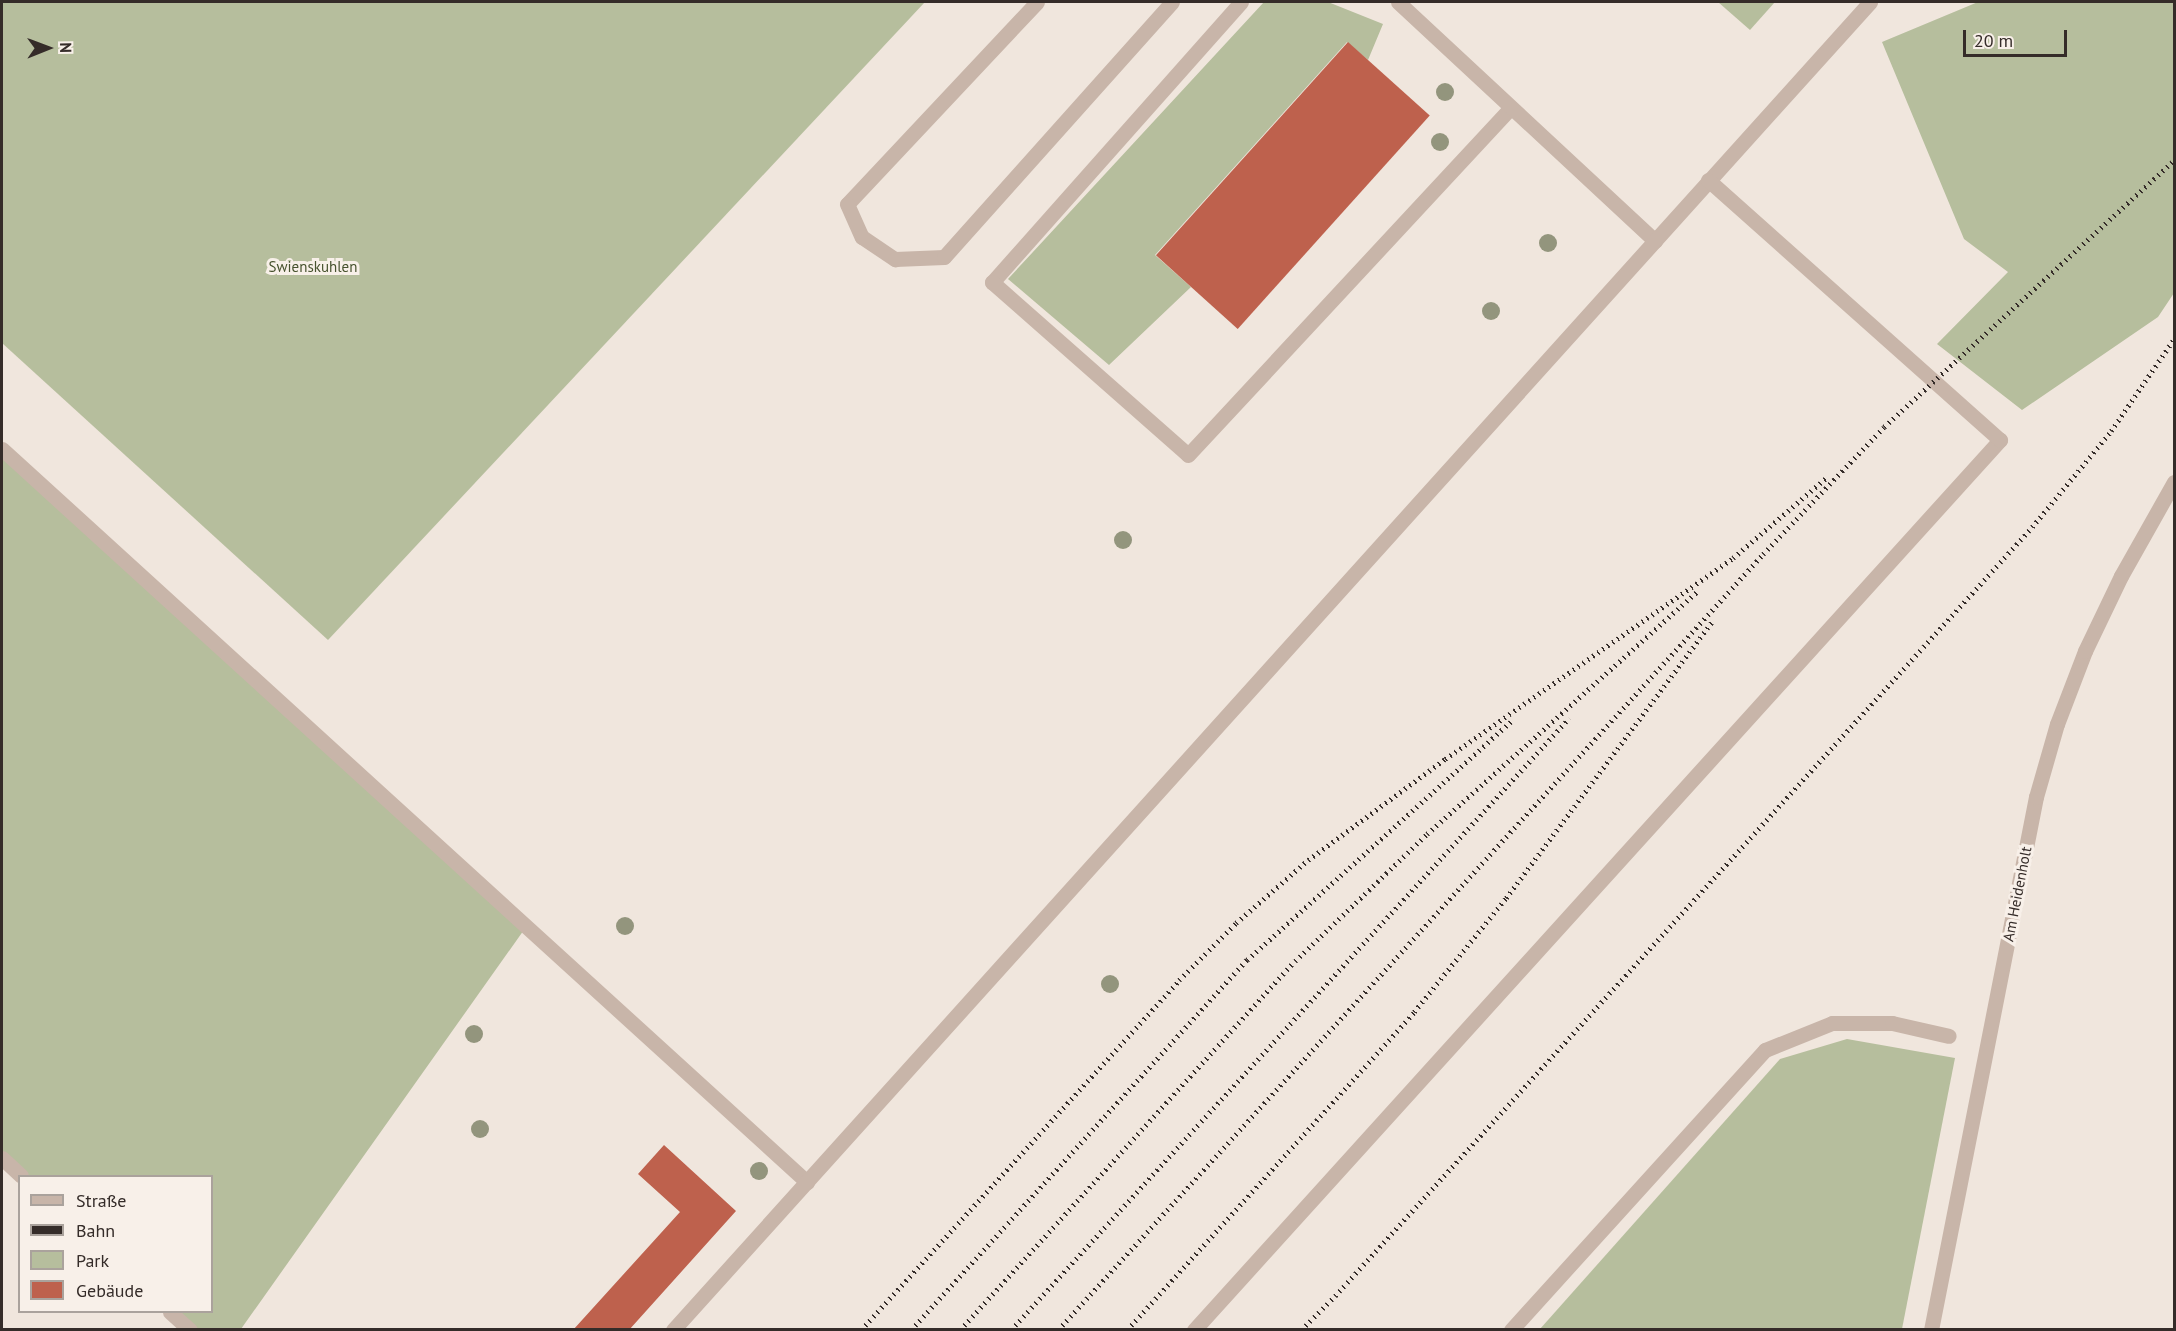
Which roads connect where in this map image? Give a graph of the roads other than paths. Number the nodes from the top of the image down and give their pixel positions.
1 (1036, 2) edge
2 (1172, 2) edge
3 (1241, 2) edge
4 (1398, 2) edge
5 (1870, 2) edge
6 (1510, 108) junction
7 (1708, 180) junction
8 (1655, 241) junction
9 (2, 449) edge
10 (2175, 482) edge
11 (1948, 1036) dead end
12 (2, 1158) edge
13 (20, 1175) edge
14 (807, 1182) junction
15 (172, 1313) edge
16 (190, 1329) edge
17 (674, 1329) edge
18 (1194, 1329) edge
19 (1511, 1329) edge
20 (1931, 1329) edge

1 - 2 street
3 - 6 street
4 - 6 street
5 - 7 street
6 - 8 street
7 - 8 street
7 - 18 street
8 - 14 street
9 - 14 street
10 - 20 street, Am Heidenholt
11 - 19 street
12 - 13 street
14 - 17 street
15 - 16 street

